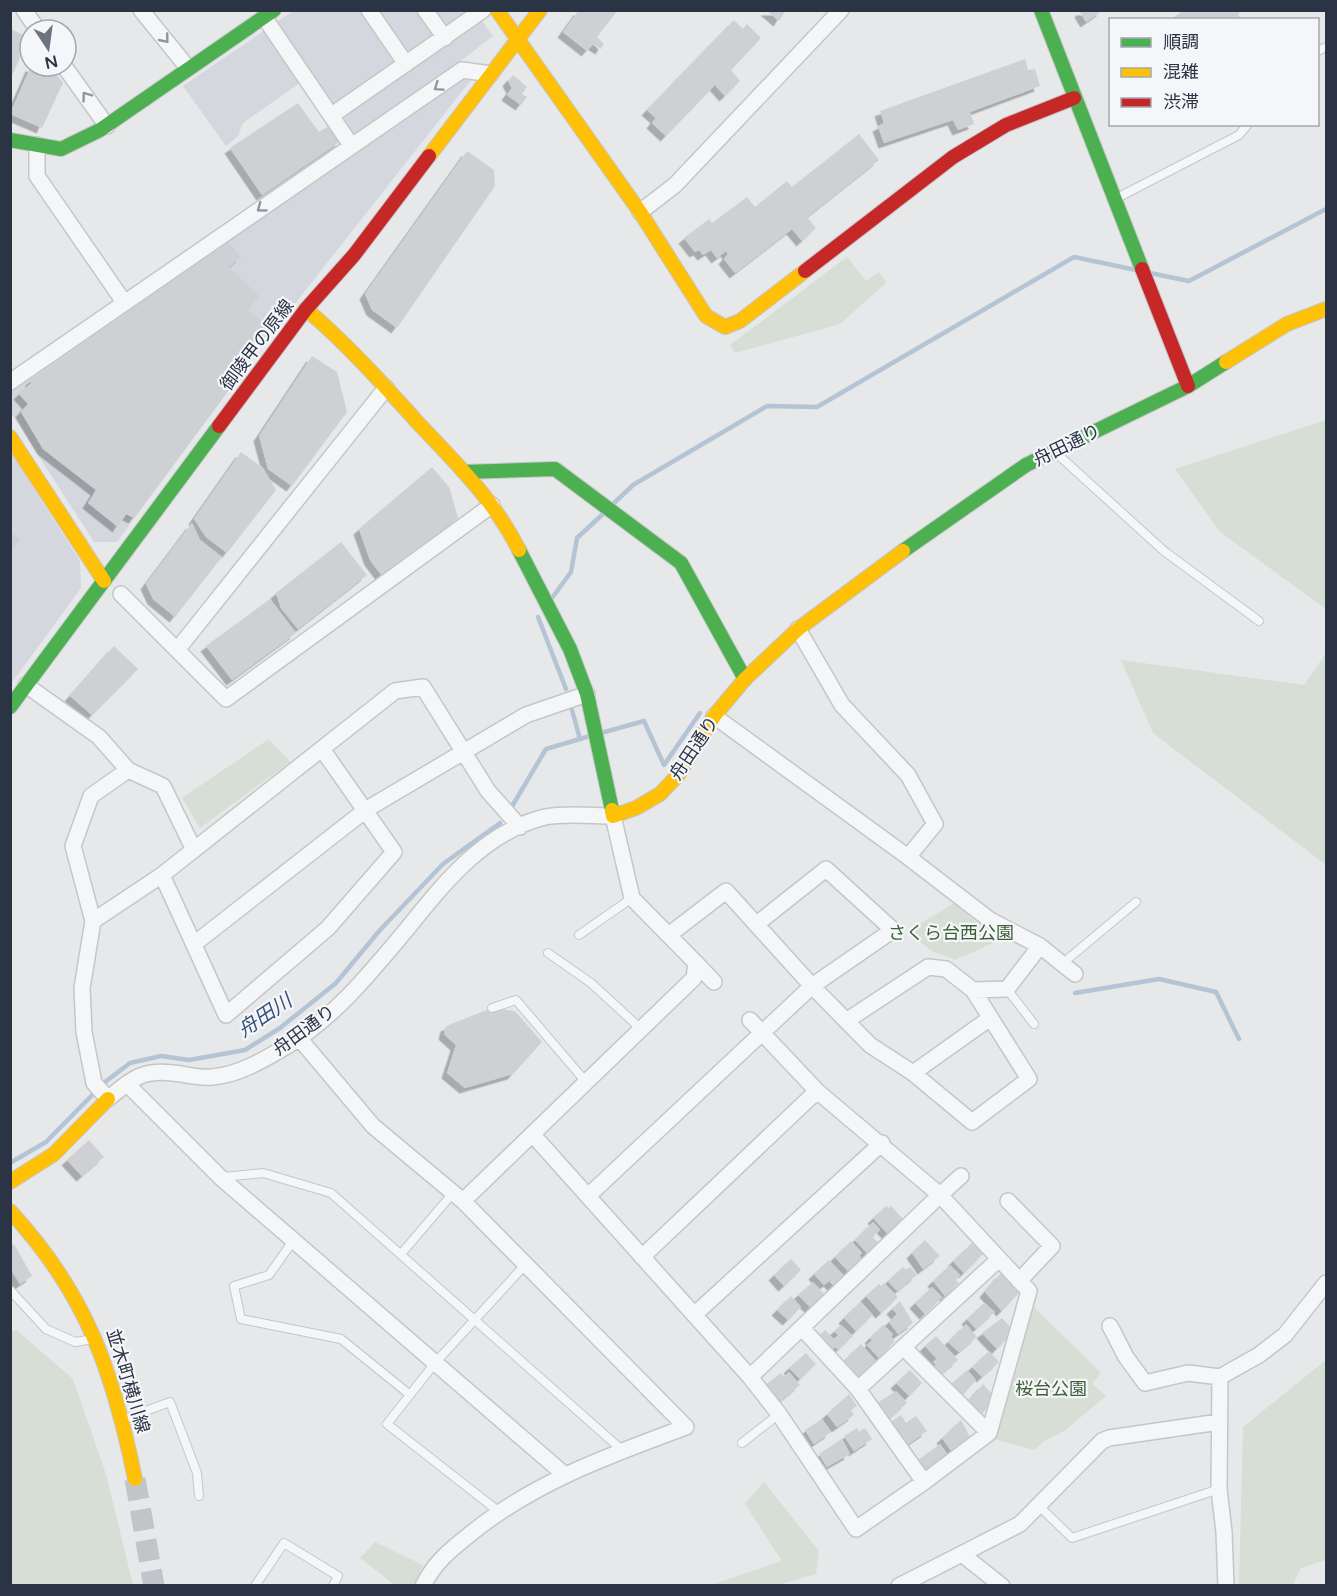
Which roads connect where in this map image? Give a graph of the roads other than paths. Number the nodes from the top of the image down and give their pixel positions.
1 (141, 10) edge
2 (369, 10) edge
3 (425, 10) edge
4 (483, 10) edge
5 (497, 10) edge
6 (540, 10) edge
7 (841, 10) edge
8 (1041, 10) edge
9 (269, 14) edge
10 (445, 38) junction
11 (519, 39) junction
12 (406, 64) junction
13 (188, 68) junction
14 (491, 74) junction
15 (73, 78) edge
16 (1074, 98) junction
17 (332, 115) junction
18 (107, 126) junction
19 (1246, 126) edge
20 (10, 140) edge
21 (37, 145) junction
22 (351, 145) junction
23 (1114, 201) junction
24 (640, 212) junction
25 (124, 302) junction
26 (306, 309) junction
27 (1326, 309) edge
28 (10, 382) edge
29 (1188, 386) junction
30 (386, 388) junction
31 (10, 436) edge
32 (1054, 451) junction
33 (464, 472) junction
34 (492, 505) junction
35 (104, 581) junction
36 (121, 594) dead end
37 (1259, 621) dead end
38 (798, 629) junction
39 (177, 650) junction
40 (746, 679) junction
41 (26, 685) junction
42 (587, 694) junction
43 (10, 706) edge
44 (714, 716) junction
45 (322, 749) junction
46 (461, 752) junction
47 (128, 770) junction
48 (367, 809) junction
49 (613, 816) junction
50 (520, 828) junction
51 (194, 850) junction
52 (908, 857) junction
53 (162, 875) junction
54 (632, 898) junction
55 (1136, 902) dead end
56 (93, 921) junction
57 (758, 923) junction
58 (670, 934) junction
59 (579, 935) dead end
60 (194, 944) junction
61 (1040, 946) junction
62 (549, 953) dead end
63 (696, 963) junction
64 (1063, 963) junction
65 (1075, 974) dead end
66 (714, 982) dead end
67 (812, 986) junction
68 (1007, 989) junction
69 (973, 990) junction
70 (492, 1008) dead end
71 (989, 1019) junction
72 (750, 1020) dead end
73 (846, 1021) junction
74 (1034, 1024) dead end
75 (641, 1029) junction
76 (763, 1034) junction
77 (299, 1038) junction
78 (913, 1072) junction
79 (586, 1082) junction
80 (126, 1084) junction
81 (817, 1091) junction
82 (107, 1097) junction
83 (533, 1135) junction
84 (882, 1143) junction
85 (961, 1176) dead end
86 (220, 1178) junction
87 (10, 1182) edge
88 (588, 1196) junction
89 (940, 1196) junction
90 (458, 1197) junction
91 (1008, 1201) dead end
92 (10, 1211) edge
93 (293, 1241) junction
94 (401, 1254) junction
95 (642, 1257) junction
96 (999, 1259) junction
97 (525, 1265) junction
98 (1019, 1281) junction
99 (1326, 1283) edge
100 (10, 1290) edge
101 (694, 1315) junction
102 (475, 1319) junction
103 (1110, 1326) dead end
104 (802, 1328) junction
105 (97, 1339) junction
106 (903, 1347) junction
107 (435, 1363) junction
108 (750, 1377) junction
109 (1220, 1377) junction
110 (858, 1389) junction
111 (409, 1394) junction
112 (779, 1413) junction
113 (124, 1419) junction
114 (1219, 1422) junction
115 (989, 1433) junction
116 (742, 1443) dead end
117 (622, 1450) junction
118 (565, 1475) junction
119 (135, 1479) tunnel mouth
120 (924, 1482) junction
121 (1219, 1489) junction
122 (199, 1496) dead end
123 (1039, 1506) junction
124 (498, 1511) junction
125 (963, 1555) junction
126 (255, 1586) edge
127 (333, 1586) edge
128 (423, 1586) edge
129 (899, 1586) edge
130 (1002, 1586) edge
131 (1226, 1586) edge

1 -> 13 street
2 - 12 street
3 - 10 street
4 - 10 street
5 - 11 street
6 - 11 street, 御陵甲の原線
7 - 24 street
8 - 16 street
9 - 13 street
9 - 17 street
10 - 12 street
11 - 14 street, 御陵甲の原線
11 - 24 street
12 - 17 street
13 - 18 street
14 -> 22 street
14 - 26 street, 御陵甲の原線
18 -> 15 street
16 - 23 street
16 - 24 street
17 - 22 street
18 - 21 street
19 - 23 lane
20 - 21 street
21 - 25 street
22 -> 25 street
23 - 29 street
25 - 28 street
26 - 30 street
26 - 35 street, 御陵甲の原線
27 - 29 street, 舟田通り
29 - 32 street, 舟田通り
30 - 33 street
30 - 39 street
31 - 35 street
32 - 37 lane
32 - 38 street, 舟田通り
33 - 34 street
33 - 40 street
34 - 39 street
34 - 42 street
35 - 41 street, 御陵甲の原線
36 - 39 street
38 - 40 street, 舟田通り
38 - 52 street
40 - 44 street, 舟田通り
41 - 43 street, 御陵甲の原線
41 - 47 street
42 - 46 street
42 - 49 street
44 - 49 street, 舟田通り
44 - 52 street
45 - 46 street
45 - 48 street
45 - 51 street
46 - 48 street
46 - 50 street
47 - 51 street
47 - 56 street
48 - 60 street
48 - 60 street
49 - 50 street, 舟田通り
49 - 54 street
50 - 77 street, 舟田通り
51 - 53 street
52 - 61 street
53 - 56 street
53 - 60 street
54 - 58 street
54 - 59 lane
55 - 64 lane
56 - 82 street
57 - 58 street
57 - 67 street
57 - 67 street
58 - 63 street
61 - 64 street
61 - 68 street
62 - 75 lane
63 - 66 street
63 - 75 street
64 - 65 street
67 - 73 street
67 - 76 street
68 - 69 street
68 - 74 lane
69 - 71 street
69 - 73 street
70 - 79 lane
71 - 78 street
71 - 78 street
72 - 76 street
73 - 78 street
75 - 79 street
76 - 81 street
76 - 88 street
77 - 80 street, 舟田通り
77 - 90 street
79 - 83 street
80 - 82 street, 舟田通り
80 - 86 street
81 - 84 street
81 - 95 street
82 - 87 street, 舟田通り
83 - 88 street
83 - 90 street
84 - 89 street
84 - 101 street
85 - 89 street
86 - 93 street
86 - 94 lane
88 - 95 street
89 - 96 street
89 - 104 street
90 - 94 lane
90 - 97 street
91 - 98 street
92 - 105 street, 並木町横川線
93 - 107 street
93 - 111 lane
94 - 102 lane
95 - 101 street
96 - 98 street
96 - 106 street
97 - 102 lane
97 - 117 street
98 - 115 street
99 - 109 street
100 - 105 lane
101 - 108 street
102 - 107 lane
102 - 117 lane
103 - 109 street
104 - 108 street
104 - 110 street
105 - 113 street, 並木町横川線
106 - 110 street
106 - 115 street
107 - 111 lane
107 - 118 street
108 - 112 street
109 - 114 street
110 - 120 street
111 - 124 lane
112 - 116 lane
112 - 120 street
113 - 119 street, 並木町横川線
113 - 122 lane
114 - 121 street
114 - 123 street
115 - 120 street
117 - 118 street
118 - 124 street
121 - 123 lane
121 - 131 street
123 - 125 street
124 - 128 street
125 - 129 street
125 - 130 street
126 - 127 lane

